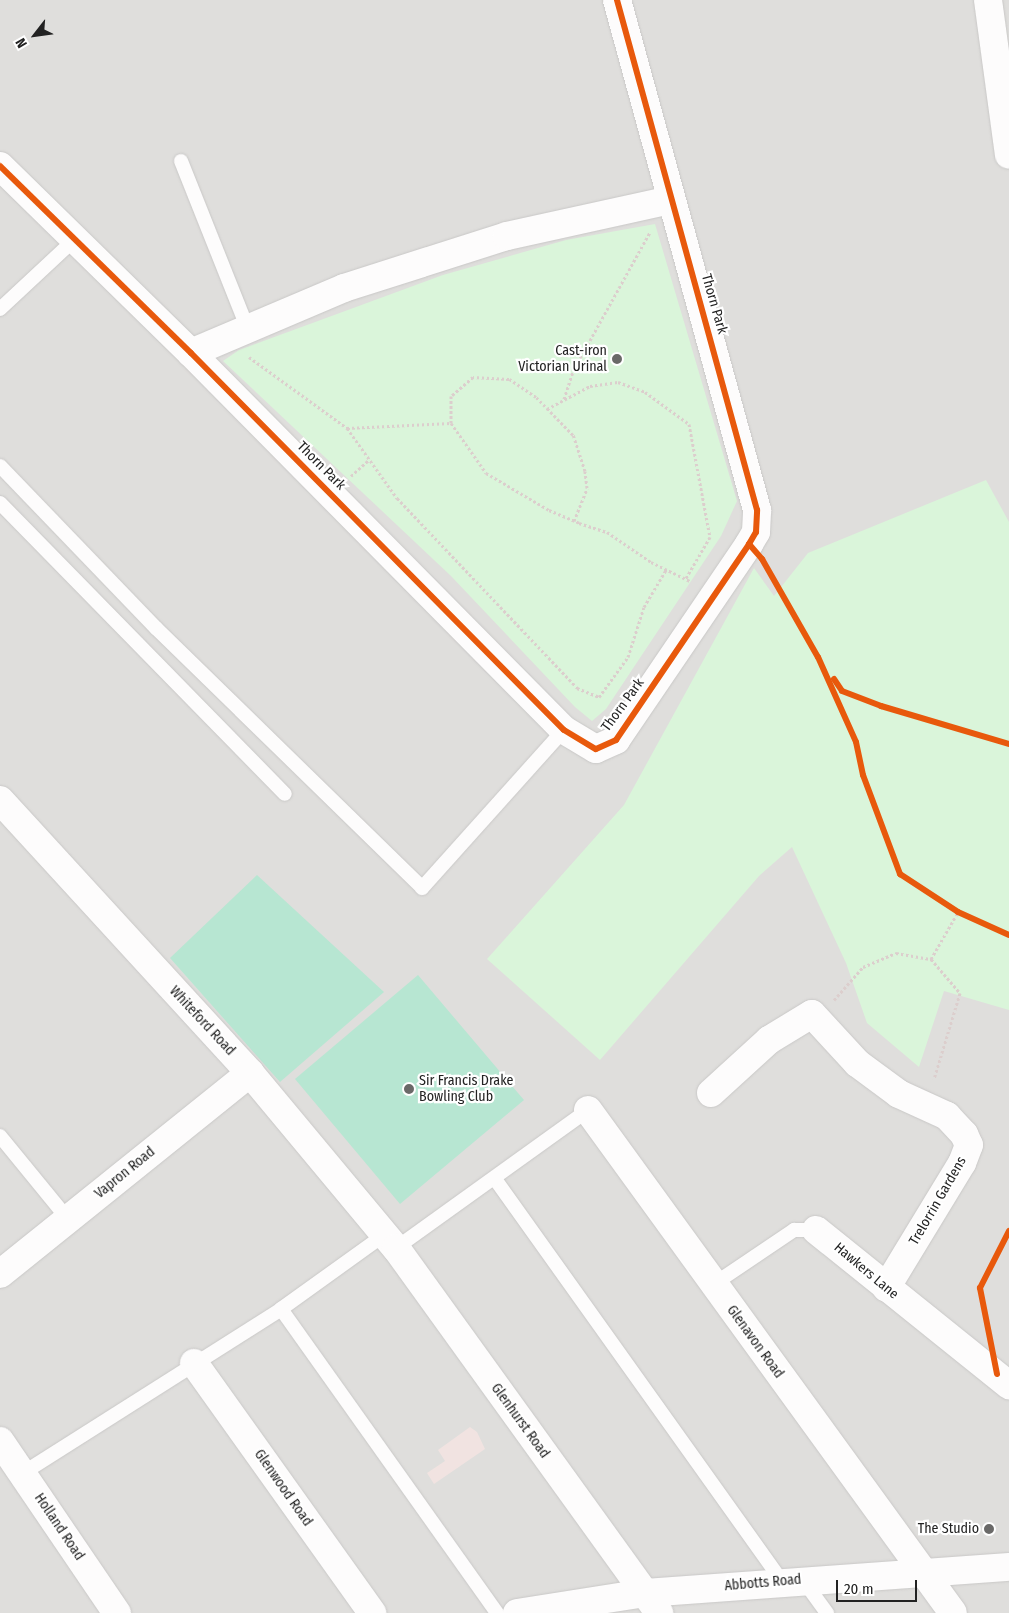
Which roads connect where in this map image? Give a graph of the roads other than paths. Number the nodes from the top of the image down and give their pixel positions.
1 (617, 0) edge
2 (988, 0) edge
3 (1009, 156) edge
4 (181, 161) dead end
5 (0, 166) edge
6 (671, 200) junction
7 (75, 239) junction
8 (0, 309) edge
9 (248, 342) junction
10 (191, 353) junction
11 (0, 466) edge
12 (0, 503) edge
13 (564, 730) junction
14 (285, 794) dead end
15 (0, 800) edge
16 (250, 1073) junction
17 (711, 1093) dead end
18 (588, 1110) joint
19 (0, 1136) edge
20 (494, 1179) junction
21 (68, 1219) junction
22 (816, 1230) joint
23 (390, 1242) junction
24 (0, 1274) edge
25 (714, 1284) junction
26 (886, 1288) junction
27 (281, 1309) junction
28 (194, 1363) junction
29 (1009, 1385) edge
30 (0, 1441) edge
31 (24, 1473) junction
32 (1009, 1567) edge
33 (922, 1574) junction
34 (792, 1581) junction
35 (652, 1603) edge
36 (117, 1613) edge
37 (372, 1613) edge
38 (497, 1613) edge
39 (518, 1613) edge
40 (827, 1613) edge
41 (953, 1613) edge

1 - 6 street, Thorn Park
2 - 3 street
4 - 9 lane
5 - 7 street, Thorn Park
6 - 9 street
6 - 13 street, Thorn Park
7 - 8 lane
7 - 10 street, Thorn Park
9 - 10 street
10 - 13 street, Thorn Park
11 - 13 lane
12 - 14 lane
15 - 16 street, Whiteford Road
16 - 21 street, Vapron Road
16 - 23 street, Whiteford Road
17 - 26 street, Trelorrin Gardens
18 - 20 lane
18 - 25 street, Glenavon Road
19 - 21 lane
20 - 23 lane
20 - 34 lane
21 - 24 street, Vapron Road
22 - 25 lane, Hawkers Lane
22 - 26 street, Hawkers Lane
23 - 27 lane
23 - 35 street, Glenhurst Road
25 - 33 street, Glenavon Road
26 - 29 street, Hawkers Lane
27 - 28 lane
27 - 38 lane
28 - 31 lane
28 - 37 street, Glenwood Road
30 - 31 street, Holland Road
31 - 36 street, Holland Road
32 - 33 street, Abbotts Road
33 - 34 street, Abbotts Road
33 - 41 street, Glenavon Road
34 - 35 street, Abbotts Road
34 - 40 lane
35 - 39 street, Abbotts Road

